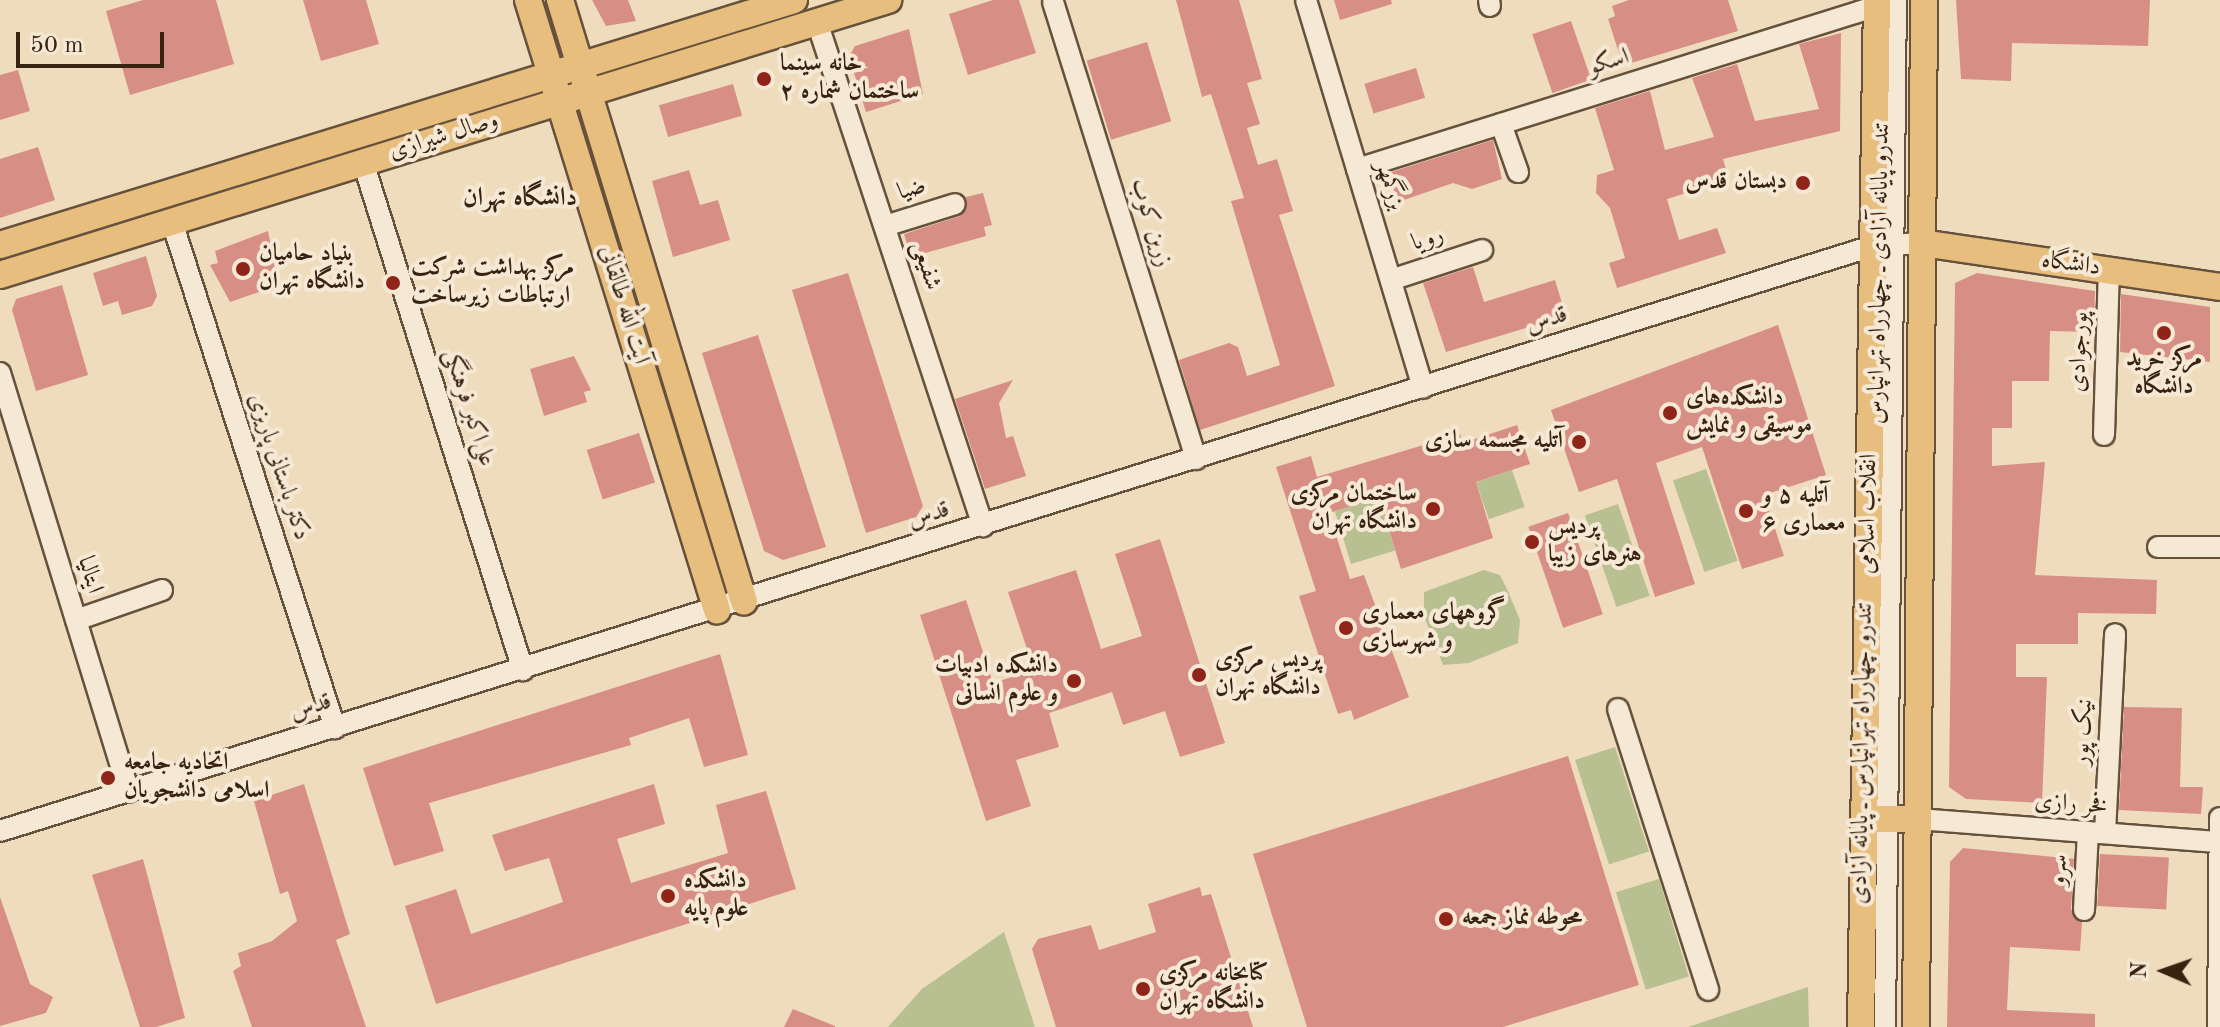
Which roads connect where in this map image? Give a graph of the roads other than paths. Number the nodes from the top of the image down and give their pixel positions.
1 (528, 0) edge
2 (560, 0) edge
3 (794, 0) edge
4 (888, 0) edge
5 (1306, 0) edge
6 (1910, 0) edge
7 (1924, 0) edge
8 (1053, 2) dead end
9 (1883, 2) edge
10 (760, 5) edge
11 (813, 11) edge
12 (580, 66) junction
13 (552, 75) junction
14 (588, 92) junction
15 (560, 101) junction
16 (1501, 124) junction
17 (355, 136) junction
18 (363, 162) junction
19 (1357, 169) junction
20 (1518, 172) dead end
21 (163, 194) junction
22 (955, 204) dead end
23 (172, 222) junction
24 (885, 226) junction
25 (1899, 243) junction
26 (0, 245) edge
27 (1482, 250) dead end
28 (2109, 271) junction
29 (0, 275) edge
30 (1391, 280) junction
31 (2220, 287) edge
32 (0, 373) edge
33 (1423, 388) junction
34 (2104, 435) dead end
35 (1196, 459) junction
36 (983, 526) junction
37 (2158, 547) dead end
38 (2220, 547) edge
39 (162, 590) dead end
40 (744, 602) junction
41 (717, 610) junction
42 (76, 620) junction
43 (2115, 634) dead end
44 (523, 670) junction
45 (1618, 709) dead end
46 (335, 728) junction
47 (129, 792) junction
48 (2220, 818) edge
49 (1893, 819) junction
50 (0, 831) edge
51 (2096, 833) junction
52 (2220, 842) edge
53 (2084, 910) dead end
54 (1708, 990) dead end
55 (1861, 1027) edge
56 (1885, 1027) edge
57 (1898, 1027) edge
58 (1916, 1027) edge
59 (2218, 1027) edge

1 - 13 main road, آیت الله طالقانی
2 - 12 main road, آیت الله طالقانی
3 - 10 main road, وصال شیرازی
4 - 11 main road, وصال شیرازی
5 - 19 street, بزرگمهر
6 - 25 street, تندرو پایانه آزادی ـ چهارراه تهرانپارس
7 - 25 main road, انقلاب اسلامی
8 - 35 street, زرین کوب
9 - 16 street, اسکو
9 - 25 main road, انقلاب اسلامی
10 - 12 main road, وصال شیرازی
11 - 14 main road, وصال شیرازی
11 - 24 street, شفیعی
12 - 13 main road, وصال شیرازی
12 - 14 main road, آیت الله طالقانی
13 - 15 main road, آیت الله طالقانی
13 - 17 main road, وصال شیرازی
14 - 15 main road, وصال شیرازی
14 - 40 main road, آیت الله طالقانی
15 - 18 main road, وصال شیرازی
15 - 41 main road, آیت الله طالقانی
16 - 19 street, اسکو
16 - 20 street
17 - 18 main road
17 - 21 main road, وصال شیرازی
18 - 23 main road, وصال شیرازی
18 - 44 street, علی‌اکبر فرهنگی
19 - 30 street, بزرگمهر
21 - 23 main road
21 - 26 main road, وصال شیرازی
22 - 24 street, ضیا
23 - 29 main road, وصال شیرازی
23 - 46 street, دکتر باستانی پاریزی
24 - 36 street, شفیعی
25 - 28 main road, دانشگاه
25 - 33 street, قدس
25 - 49 main road, انقلاب اسلامی
25 - 49 main road, انقلاب اسلامی
27 - 30 street, رویا
28 - 31 main road, دانشگاه
28 - 34 street, پورجوادی
30 - 33 street, بزرگمهر
32 - 42 street, ایتالیا
33 - 35 street, قدس
35 - 36 street, قدس
36 - 40 street, قدس
37 - 38 street
39 - 42 street
40 - 41 street, قدس
41 - 44 street, قدس
42 - 47 street, ایتالیا
43 - 51 street, نیک پور
44 - 46 street, قدس
45 - 54 street
46 - 47 street, قدس
47 - 50 street, قدس
48 - 52 street
49 - 51 street, فخر رازی
49 - 55 main road, انقلاب اسلامی
49 - 56 street, تندرو چهارراه تهرانپارس ـ پایانه آزادی
49 - 57 street
49 - 58 main road, انقلاب اسلامی
51 - 52 street, فخر رازی
51 - 53 street, سرو
52 - 59 street

